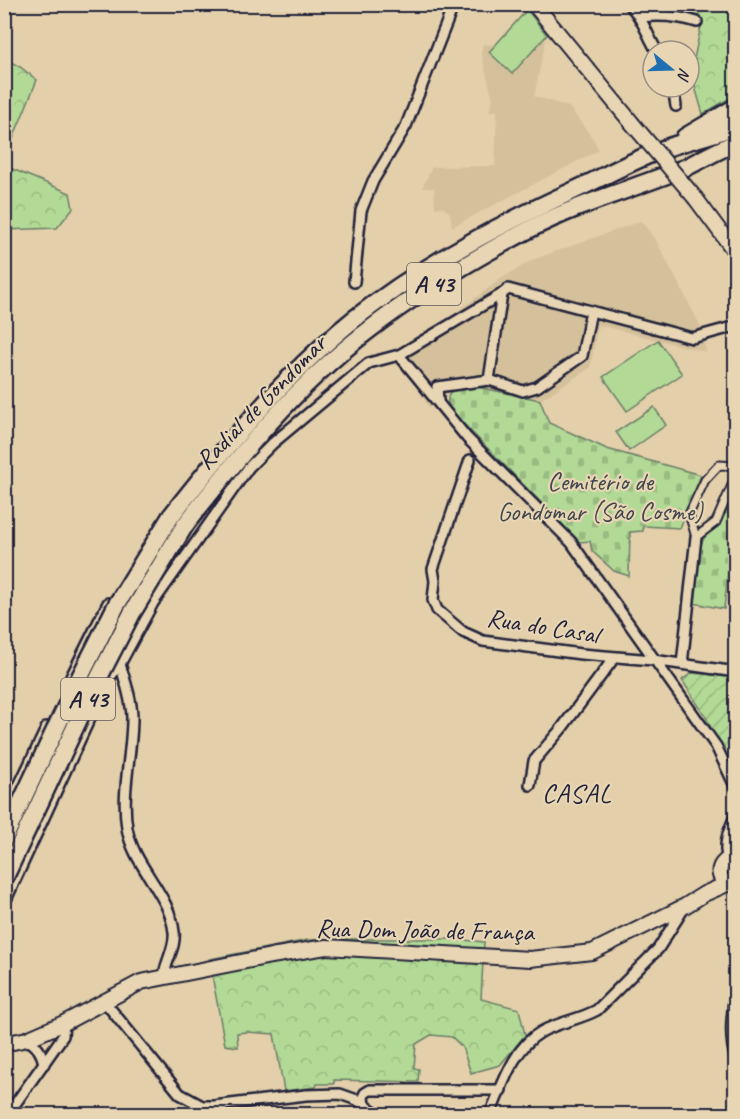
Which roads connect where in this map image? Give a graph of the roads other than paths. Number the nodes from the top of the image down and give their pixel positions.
1 (454, 4) edge
2 (534, 4) edge
3 (629, 4) edge
4 (641, 4) edge
5 (641, 18) junction
6 (696, 22) dead end
7 (649, 39) edge
8 (675, 99) edge
9 (676, 106) dead end
10 (735, 107) edge
11 (735, 126) edge
12 (735, 143) edge
13 (666, 148) junction
14 (735, 156) edge
15 (685, 168) junction
16 (734, 246) edge
17 (354, 282) dead end
18 (502, 294) junction
19 (591, 311) junction
20 (735, 326) edge
21 (399, 355) junction
22 (489, 380) junction
23 (438, 400) junction
24 (470, 460) dead end
25 (735, 466) edge
26 (735, 476) edge
27 (178, 521) junction
28 (696, 537) junction
29 (144, 619) junction
30 (86, 646) junction
31 (614, 657) junction
32 (653, 660) junction
33 (120, 664) junction
34 (682, 664) junction
35 (735, 672) edge
36 (530, 785) dead end
37 (735, 788) edge
38 (735, 814) edge
39 (4, 818) edge
40 (4, 839) edge
41 (732, 859) edge
42 (4, 879) edge
43 (727, 880) edge
44 (4, 904) edge
45 (685, 906) junction
46 (164, 977) junction
47 (735, 985) edge
48 (104, 1001) junction
49 (64, 1023) junction
50 (27, 1039) junction
51 (4, 1044) edge
52 (735, 1059) edge
53 (44, 1064) junction
54 (501, 1090) junction
55 (364, 1105) junction
56 (8, 1114) edge
57 (378, 1114) edge
58 (490, 1114) edge

1 - 17 street
2 - 16 main road, bridge
3 - 5 street
4 - 5 street
5 - 6 street
5 - 7 street
8 - 9 street
10 - 13 highway
11 - 13 highway, Radial de Gondomar / A 43
12 - 15 highway, Radial de Gondomar / A 43
13 - 27 highway, Radial de Gondomar / A 43
14 - 15 highway
15 - 27 highway, Radial de Gondomar / A 43
18 - 19 street
18 - 21 street
18 - 22 street
19 - 20 street
19 - 22 street
21 - 23 street
21 - 29 street
22 - 23 street
23 - 32 street
24 - 31 street, Rua do Casal
25 - 28 street
26 - 28 street
27 - 40 highway, Radial de Gondomar / A 43, bridge
27 - 42 highway, Radial de Gondomar / A 43, bridge
28 - 34 street
29 - 30 street
29 - 33 street
30 - 33 street
30 - 39 street
31 - 32 street, Rua do Casal
31 - 36 street
32 - 34 street, Rua do Casal
32 - 37 street
33 - 44 street
33 - 46 street
34 - 35 street, Rua do Casal
38 - 41 street
41 - 43 main road, Rua Dom João de França
43 - 45 main road, Rua Dom João de França
45 - 46 main road, Rua Dom João de França
45 - 54 street
46 - 48 main road, Rua Dom João de França
47 - 52 street
48 - 49 main road, Rua Dom João de França
48 - 55 street
49 - 50 main road, Rua Dom João de França
49 - 53 street
50 - 51 main road, Rua Dom João de França
50 - 53 street
53 - 56 street
54 - 55 street
54 - 58 street
55 - 57 street

